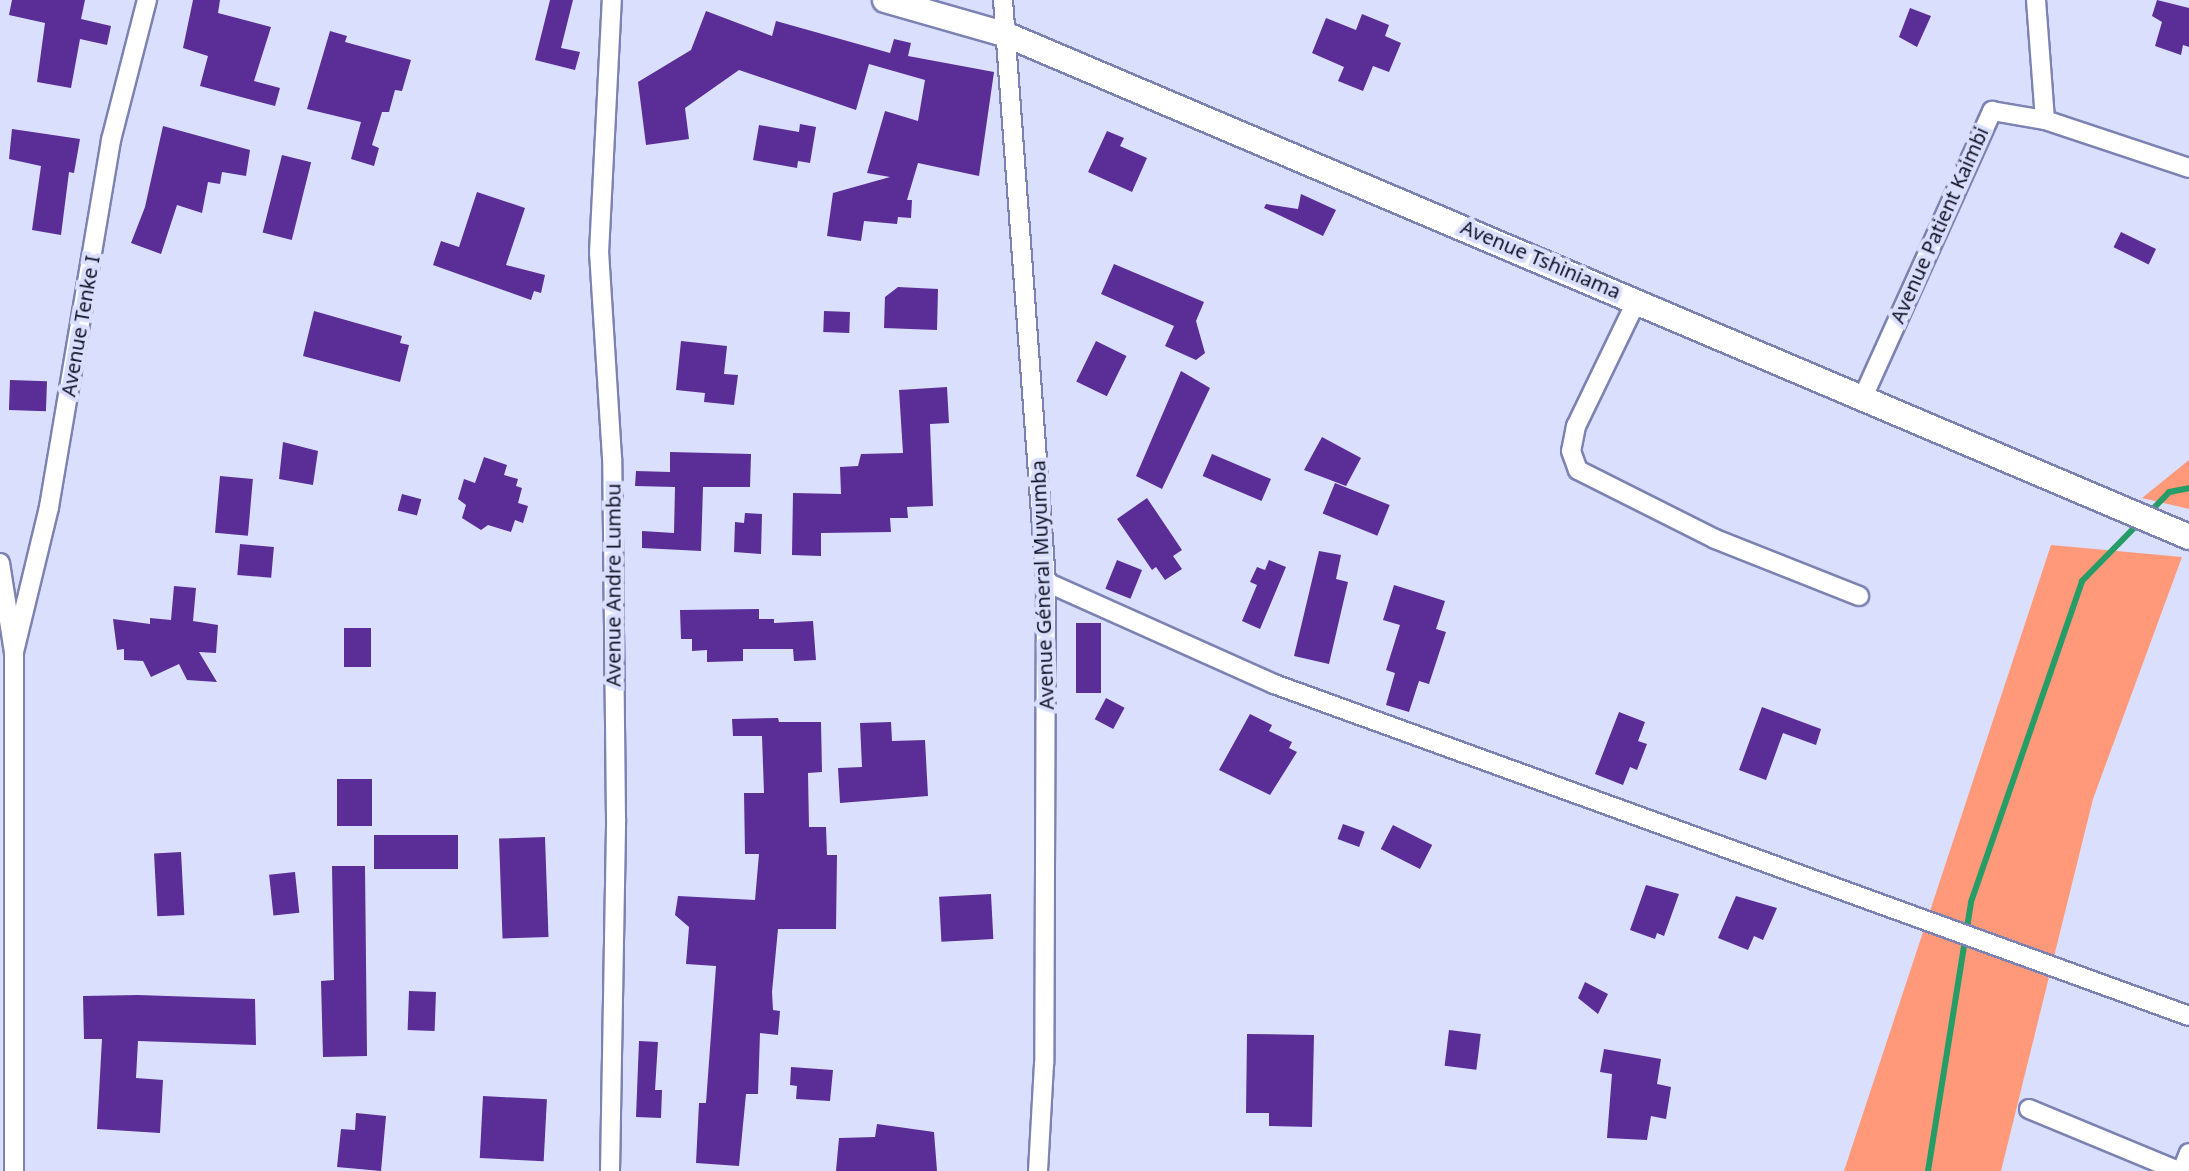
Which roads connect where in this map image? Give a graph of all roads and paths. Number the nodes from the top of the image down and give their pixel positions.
1 (147, 0) edge
2 (612, 0) edge
3 (885, 0) edge
4 (1003, 0) edge
5 (2036, 0) edge
6 (1007, 35) junction
7 (2045, 120) junction
8 (2189, 168) edge
9 (1637, 300) junction
10 (1863, 397) junction
11 (2189, 537) edge
12 (0, 563) edge
13 (1046, 582) junction
14 (1859, 596) dead end
15 (14, 652) junction
16 (7, 709) edge
17 (2189, 1016) edge
18 (2029, 1109) dead end
19 (2189, 1153) edge
20 (14, 1171) edge
21 (610, 1171) edge
22 (1038, 1171) edge
23 (2180, 1171) edge

1 - 15 street, Avenue Tenke I
2 - 21 street, Avenue Andre Lumbu
3 - 6 street, Avenue Tshiniama
4 - 6 street, Avenue Géneral Muyumba
5 - 7 street
6 - 9 street, Avenue Tshiniama
6 - 13 street, Avenue Géneral Muyumba
7 - 8 street, Avenue Patient Kaimbi
7 - 10 street, Avenue Patient Kaimbi
9 - 10 street, Avenue Tshiniama
9 - 14 street
10 - 11 street, Avenue Tshiniama
12 - 15 street
13 - 17 street
13 - 22 street, Avenue Géneral Muyumba
15 - 16 street
16 - 20 street
18 - 23 street
19 - 23 street

